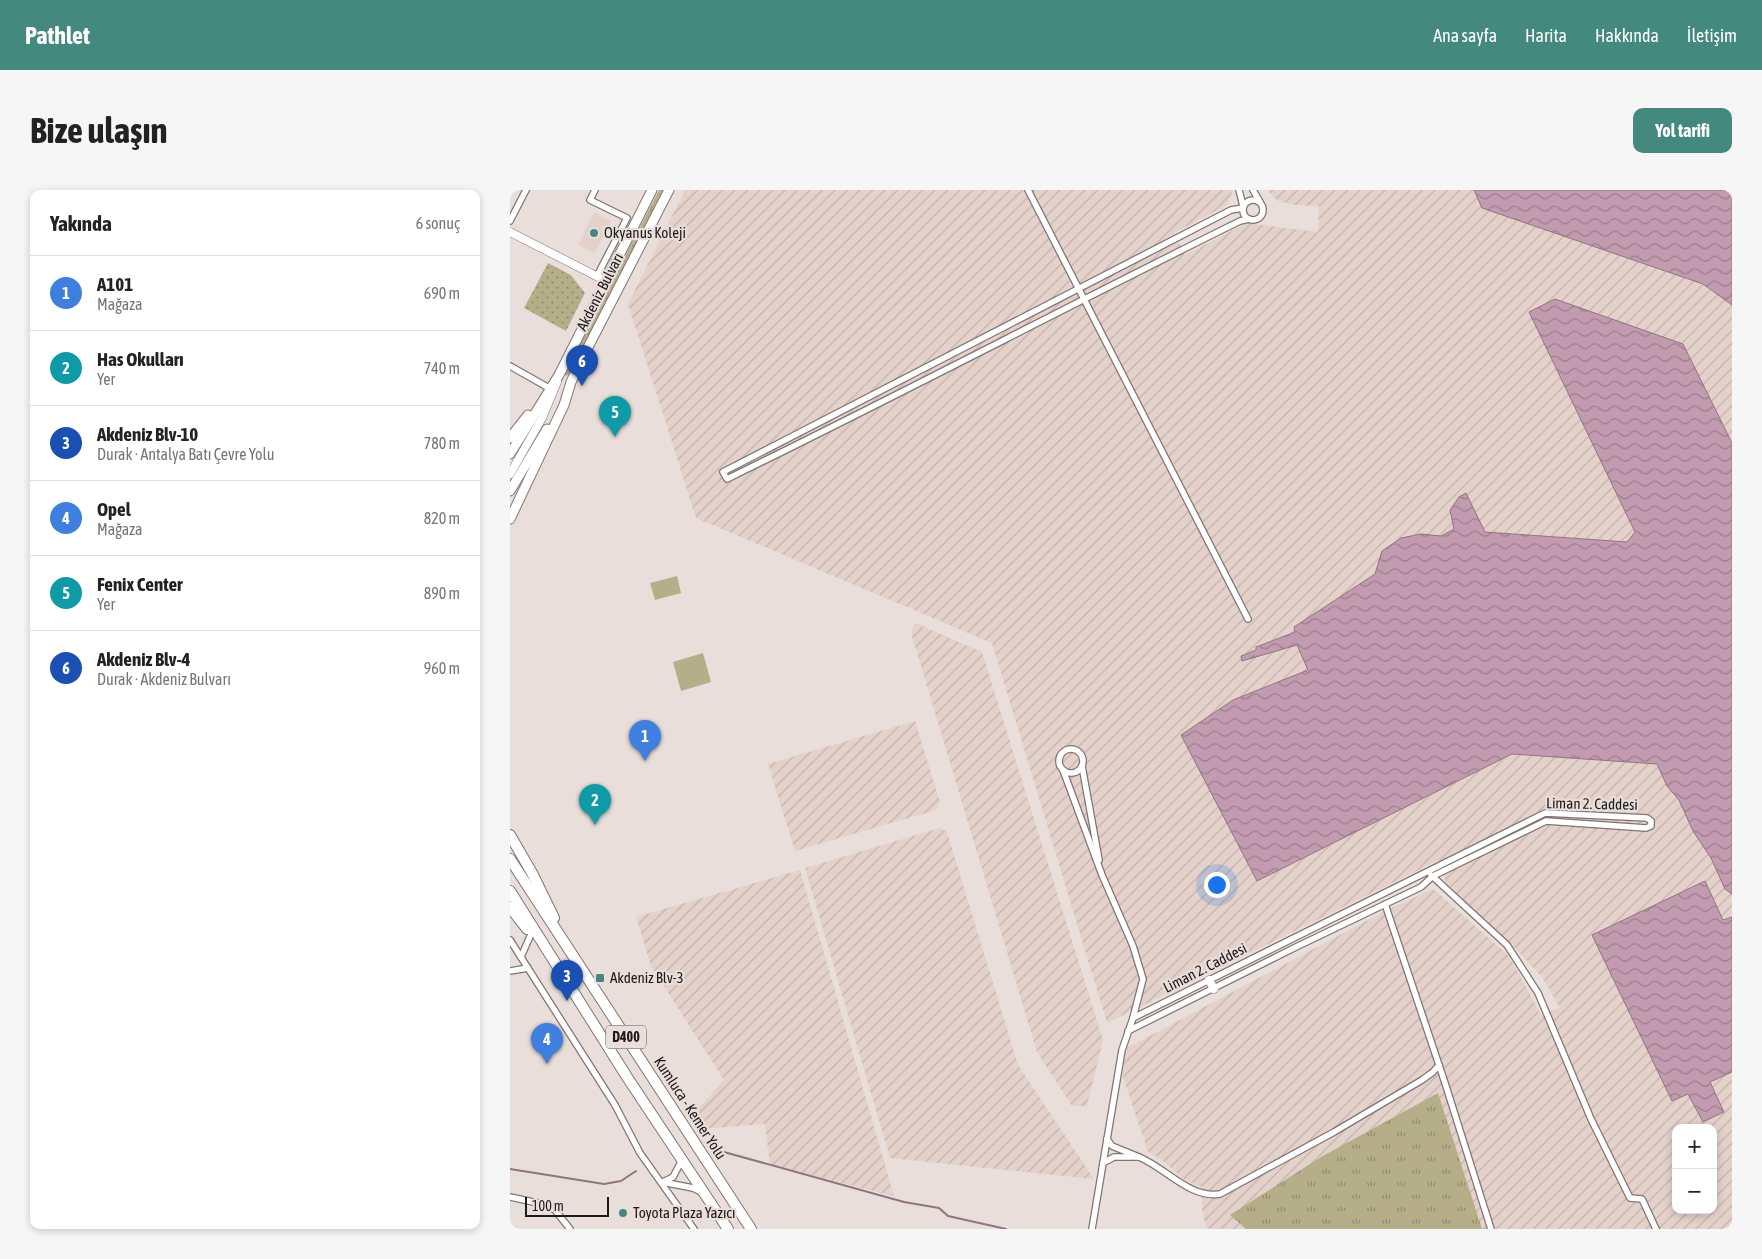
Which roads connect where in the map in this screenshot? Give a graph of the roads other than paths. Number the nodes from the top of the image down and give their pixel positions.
1 (526, 190) edge
2 (595, 190) edge
3 (652, 190) edge
4 (669, 190) edge
5 (1028, 190) edge
6 (1239, 190) edge
7 (1253, 190) edge
8 (1261, 204) junction
9 (1243, 207) junction
10 (1249, 219) junction
11 (510, 221) edge
12 (510, 232) edge
13 (1144, 256) junction
14 (1149, 266) junction
15 (597, 276) junction
16 (606, 281) junction
17 (1078, 288) junction
18 (1084, 299) junction
19 (510, 366) edge
20 (559, 375) junction
21 (571, 382) junction
22 (549, 388) junction
23 (510, 438) edge
24 (510, 454) edge
25 (510, 474) edge
26 (510, 491) edge
27 (510, 518) edge
28 (1248, 619) dead end
29 (1082, 766) junction
30 (1063, 770) junction
31 (511, 836) edge
32 (510, 859) edge
33 (1426, 871) junction
34 (1102, 875) junction
35 (1433, 876) junction
36 (510, 891) edge
37 (1373, 898) junction
38 (1385, 904) junction
39 (510, 907) edge
40 (1378, 907) junction
41 (531, 934) junction
42 (510, 940) edge
43 (570, 952) junction
44 (521, 957) junction
45 (528, 968) junction
46 (559, 969) junction
47 (510, 971) edge
48 (1208, 980) junction
49 (1214, 989) junction
50 (1132, 1018) junction
51 (1128, 1031) junction
52 (1439, 1064) junction
53 (1107, 1139) junction
54 (1139, 1157) junction
55 (682, 1160) junction
56 (1103, 1163) junction
57 (662, 1182) junction
58 (703, 1193) junction
59 (510, 1197) edge
60 (1092, 1226) edge
61 (570, 1229) edge
62 (694, 1229) edge
63 (728, 1229) edge
64 (751, 1229) edge
65 (1491, 1229) edge
66 (1656, 1229) edge

1 - 11 street
2 - 15 street
3 - 16 main road, Akdeniz Bulvarı
4 - 21 main road, Akdeniz Bulvarı
5 - 17 street
6 - 9 street
7 - 8 street
8 - 9 street
8 - 10 street
9 - 10 street
9 - 13 street
10 - 14 street
12 - 15 street
13 - 14 street
13 - 17 street
14 - 18 street
15 - 16 street
16 - 20 main road, Akdeniz Bulvarı
17 - 18 street
17 - 18 street
18 - 28 street
19 - 22 street
20 - 22 main road
20 - 24 main road
20 - 25 street
21 - 26 main road
21 - 27 main road, Akdeniz Bulvarı
22 - 23 main road
29 - 30 street
29 - 30 street
29 - 34 street
30 - 34 street
31 - 43 highway, Kumluca - Kemer Yolu / D400
32 - 43 highway, Kumluca - Kemer Yolu / D400
33 - 35 street
33 - 35 street, Liman 2. Caddesi
33 - 37 street, Liman 2. Caddesi
34 - 50 street
35 - 38 street, Liman 2. Caddesi
35 - 66 street
36 - 46 highway, D400
37 - 40 street
37 - 48 street, Liman 2. Caddesi
38 - 40 street, Liman 2. Caddesi
38 - 52 street
39 - 41 highway, D400
40 - 49 street, Liman 2. Caddesi
41 - 44 street
41 - 46 highway, D400
42 - 44 street
43 - 64 highway, Kumluca - Kemer Yolu / D400
44 - 45 street
45 - 47 street
45 - 57 street
46 - 55 highway, D400
48 - 49 street
48 - 50 street, Liman 2. Caddesi
49 - 51 street, Liman 2. Caddesi
50 - 51 street
51 - 53 street
52 - 54 street
52 - 65 street
53 - 54 street
53 - 56 street
54 - 56 street
55 - 57 street
55 - 58 highway, D400
56 - 60 street
57 - 58 street
57 - 62 street
58 - 63 highway, D400
59 - 61 street

